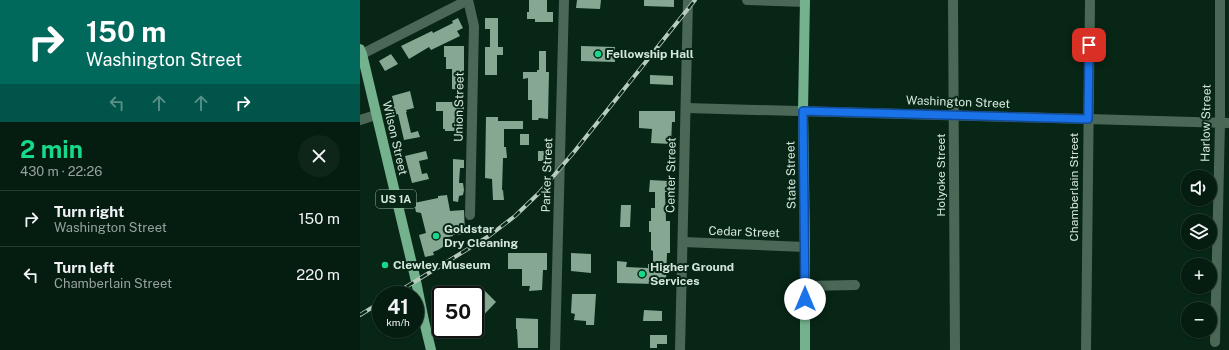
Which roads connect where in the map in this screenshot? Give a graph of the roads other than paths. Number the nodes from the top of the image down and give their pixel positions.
1 (468, 0) edge
2 (564, 0) edge
3 (688, 0) edge
4 (747, 0) edge
5 (953, 0) edge
6 (1090, 0) edge
7 (1220, 0) edge
8 (805, 1) edge
9 (361, 51) edge
10 (686, 108) junction
11 (803, 111) junction
12 (376, 115) junction
13 (953, 115) junction
14 (1088, 119) junction
15 (360, 120) edge
16 (1224, 123) edge
17 (470, 215) dead end
18 (682, 242) junction
19 (806, 247) junction
20 (855, 285) dead end
21 (805, 286) junction
22 (1215, 342) dead end
23 (431, 350) edge
24 (555, 350) edge
25 (680, 350) edge
26 (805, 350) edge
27 (955, 350) edge
28 (1086, 350) edge

1 - 9 street
1 - 17 street, Union Street
2 - 24 street, Parker Street
3 - 10 street, Center Street
4 - 8 street
5 - 13 street, Holyoke Street
6 - 14 street, Chamberlain Street
7 - 16 street, Harlow Street
8 - 11 main road, State Street
9 - 12 main road, Wilson Street / US 1A
10 - 11 street, Washington Street
10 - 18 street, Center Street
11 - 13 street, Washington Street
11 - 19 main road, State Street
12 - 15 street
12 - 23 main road, Wilson Street / US 1A
13 - 14 street, Washington Street
13 - 27 street, Holyoke Street
14 - 16 street, Washington Street
14 - 28 street, Chamberlain Street
16 - 22 street, Harlow Street
18 - 19 street, Cedar Street
18 - 25 street, Center Street
19 - 21 main road, State Street
20 - 21 street
21 - 26 main road, State Street

